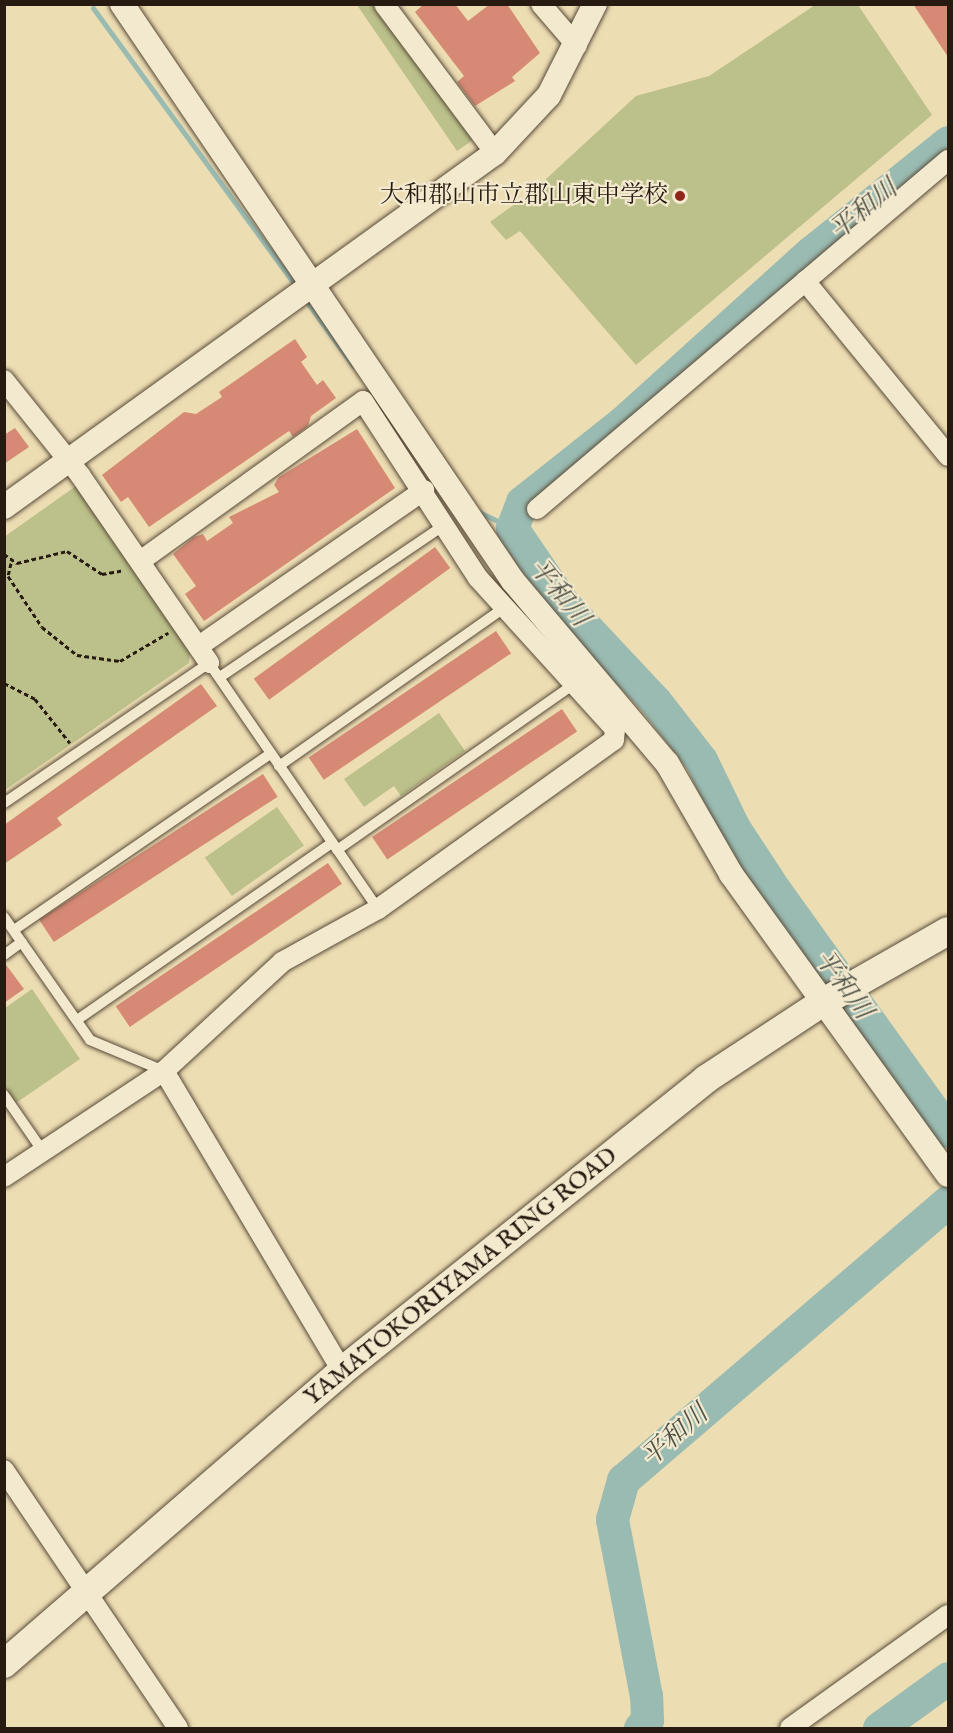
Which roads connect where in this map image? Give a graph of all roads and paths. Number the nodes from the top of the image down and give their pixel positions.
1 (123, 4) edge
2 (384, 4) edge
3 (541, 4) edge
4 (595, 4) edge
5 (577, 46) junction
6 (495, 153) junction
7 (948, 160) edge
8 (805, 281) junction
9 (314, 284) junction
10 (4, 380) edge
11 (948, 456) edge
12 (69, 460) junction
13 (424, 490) junction
14 (4, 507) edge
15 (537, 509) dead end
16 (446, 524) junction
17 (4, 554) edge
18 (140, 561) junction
19 (11, 563) junction
20 (504, 608) junction
21 (183, 622) junction
22 (209, 662) junction
23 (4, 683) edge
24 (574, 684) junction
25 (69, 743) dead end
26 (270, 754) junction
27 (279, 766) junction
28 (4, 803) edge
29 (335, 847) junction
30 (378, 909) junction
31 (4, 917) edge
32 (14, 930) junction
33 (948, 931) edge
34 (22, 942) junction
35 (4, 955) edge
36 (841, 992) junction
37 (76, 1020) junction
38 (164, 1071) junction
39 (4, 1095) edge
40 (42, 1150) junction
41 (948, 1175) edge
42 (4, 1177) edge
43 (342, 1371) junction
44 (4, 1470) edge
45 (84, 1595) junction
46 (948, 1615) edge
47 (4, 1664) edge
48 (178, 1728) edge
49 (790, 1728) edge

1 - 9 street
2 - 6 street
3 - 5 street
4 - 5 street
5 - 6 street
6 - 9 street
7 - 8 street
8 - 11 street
8 - 15 street
9 - 12 street
9 - 36 street
10 - 12 street
12 - 14 street
12 - 18 street
13 - 16 street
13 - 18 street
13 - 22 street
16 - 20 street
16 - 22 lane
17 - 19 path
18 - 19 path
18 - 21 street
19 - 21 path
20 - 24 street
20 - 27 lane
21 - 22 street
22 - 26 lane
22 - 28 lane
23 - 25 path
24 - 29 lane
24 - 30 street
26 - 27 lane
26 - 32 lane
27 - 29 lane
29 - 30 lane
29 - 37 lane
30 - 38 street
31 - 32 lane
32 - 34 lane
33 - 36 main road, YAMATOKORIYAMA RING ROAD
34 - 35 lane
34 - 37 lane
36 - 41 street
36 - 43 main road, YAMATOKORIYAMA RING ROAD
37 - 38 lane
38 - 40 street
38 - 43 street
39 - 40 lane
40 - 42 street
43 - 45 main road, YAMATOKORIYAMA RING ROAD
44 - 45 street
45 - 47 main road, YAMATOKORIYAMA RING ROAD
45 - 48 street
46 - 49 street

